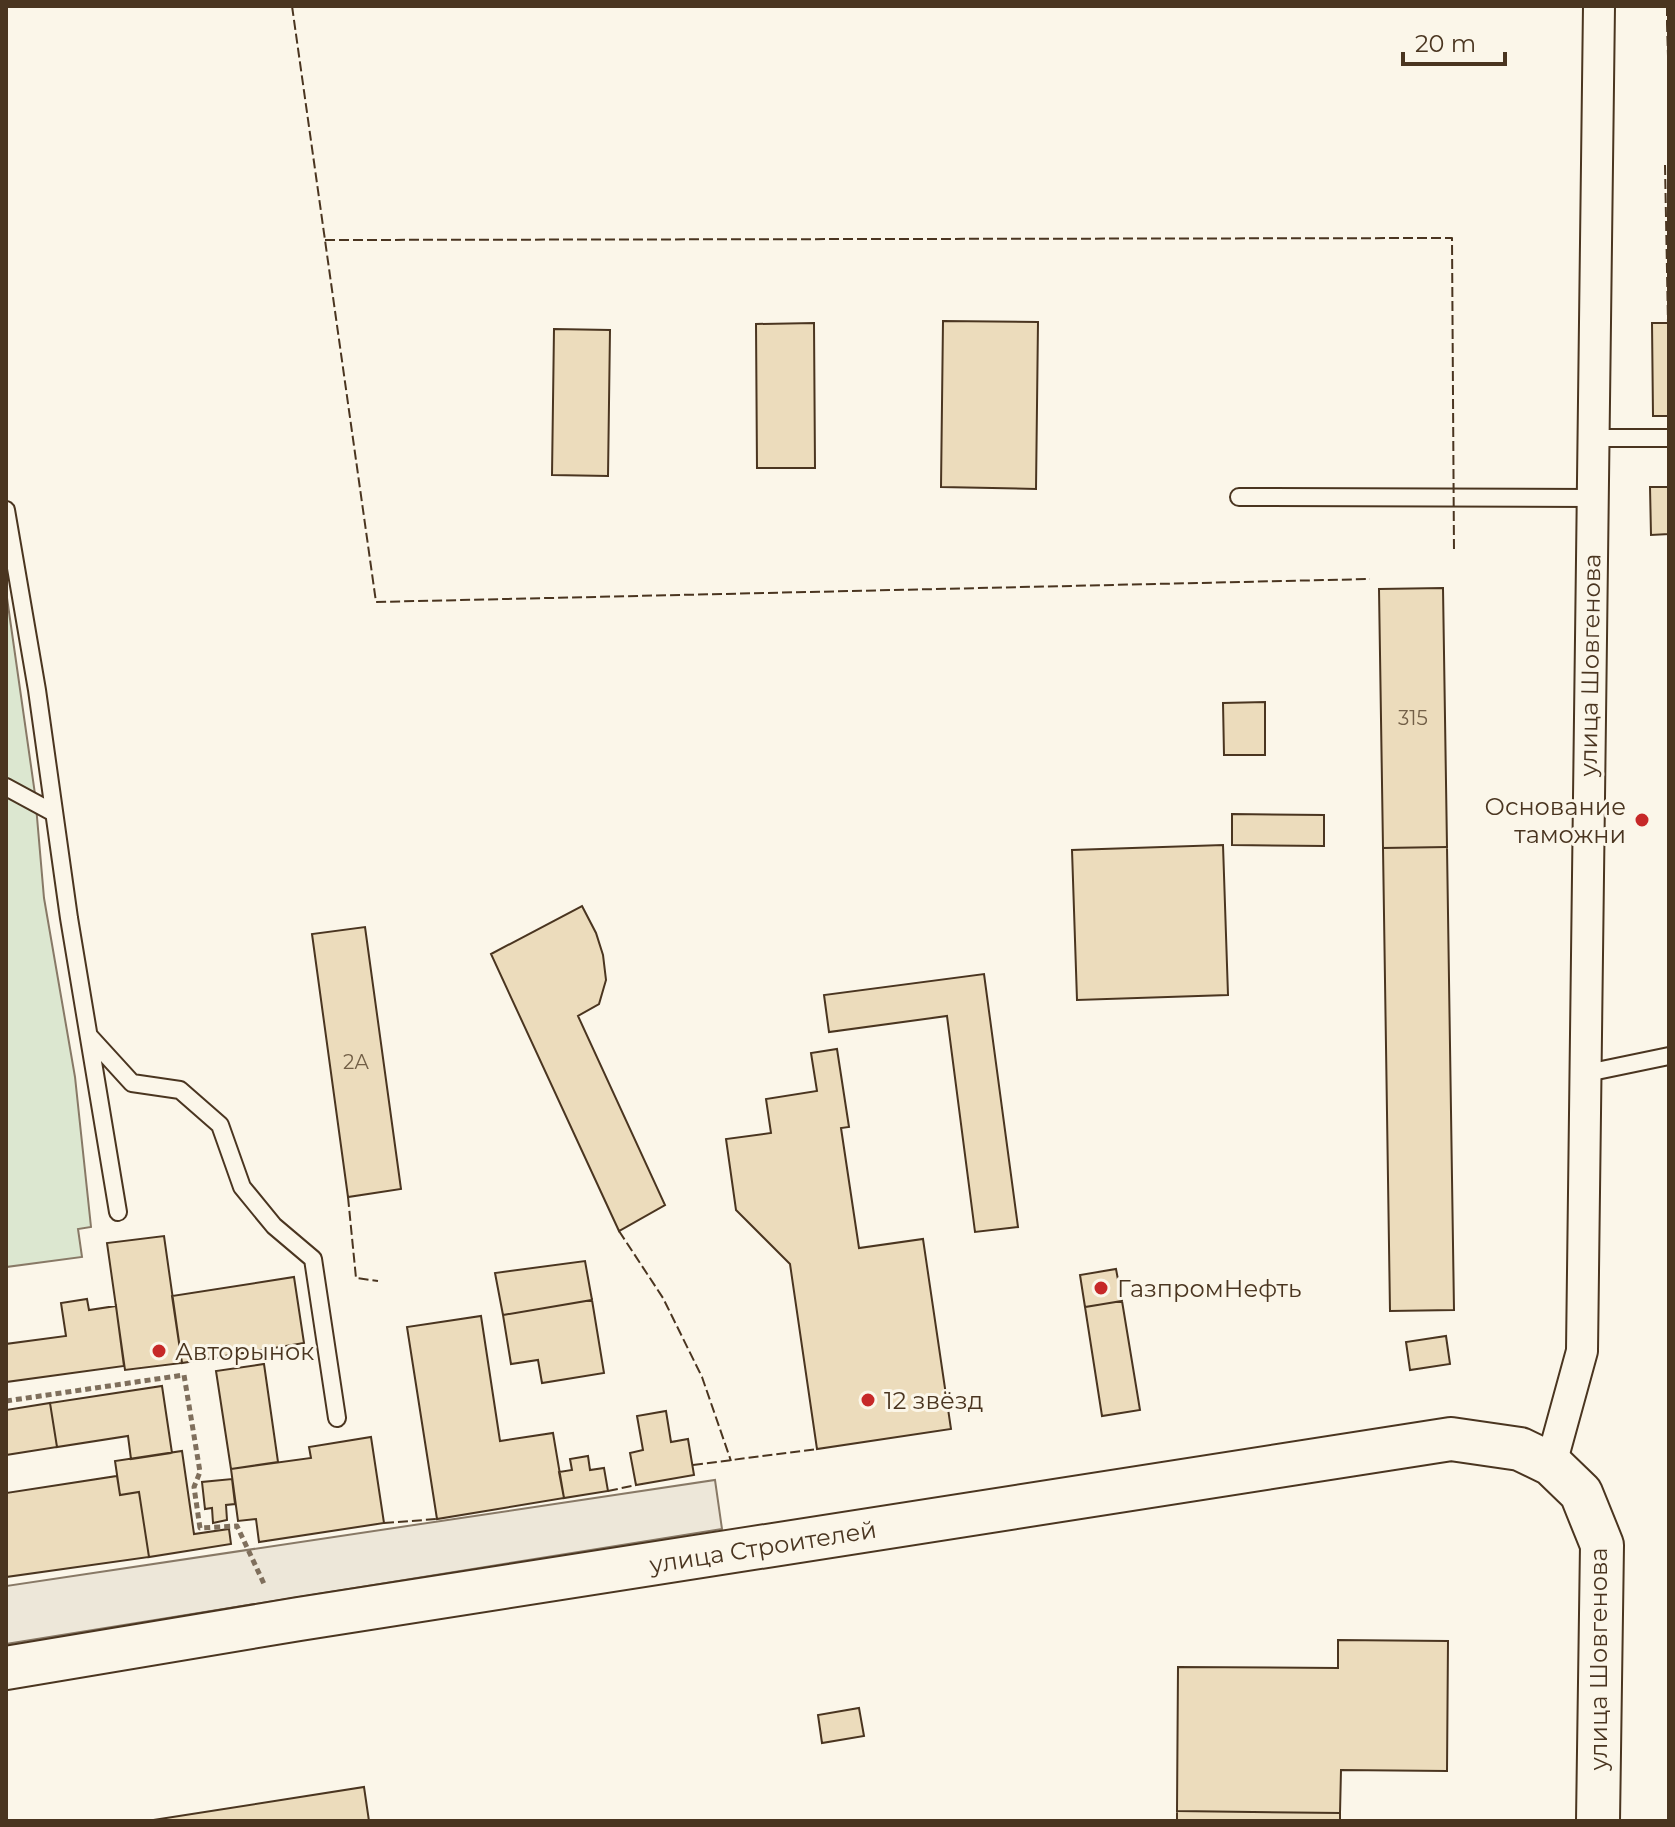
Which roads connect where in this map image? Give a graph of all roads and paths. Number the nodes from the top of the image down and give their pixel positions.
1 (1599, 6) edge
2 (1592, 438) junction
3 (1669, 438) edge
4 (1239, 497) dead end
5 (1592, 498) junction
6 (6, 510) edge
7 (8, 535) edge
8 (6, 787) edge
9 (54, 813) junction
10 (89, 1036) junction
11 (1669, 1056) edge
12 (1587, 1073) junction
13 (118, 1212) dead end
14 (6, 1401) edge
15 (337, 1418) dead end
16 (1536, 1457) junction
17 (299, 1619) junction
18 (6, 1668) edge
19 (1598, 1821) edge

1 - 2 street, улица Шовгенова
2 - 3 lane
2 - 5 street, улица Шовгенова
4 - 5 lane
5 - 12 street, улица Шовгенова
6 - 7 lane
7 - 9 lane
8 - 9 lane
9 - 10 lane
10 - 13 lane
10 - 15 lane
11 - 12 lane
12 - 16 street, улица Шовгенова
14 - 17 path
16 - 17 street, улица Строителей
16 - 19 street, улица Шовгенова
17 - 18 street, улица Строителей

